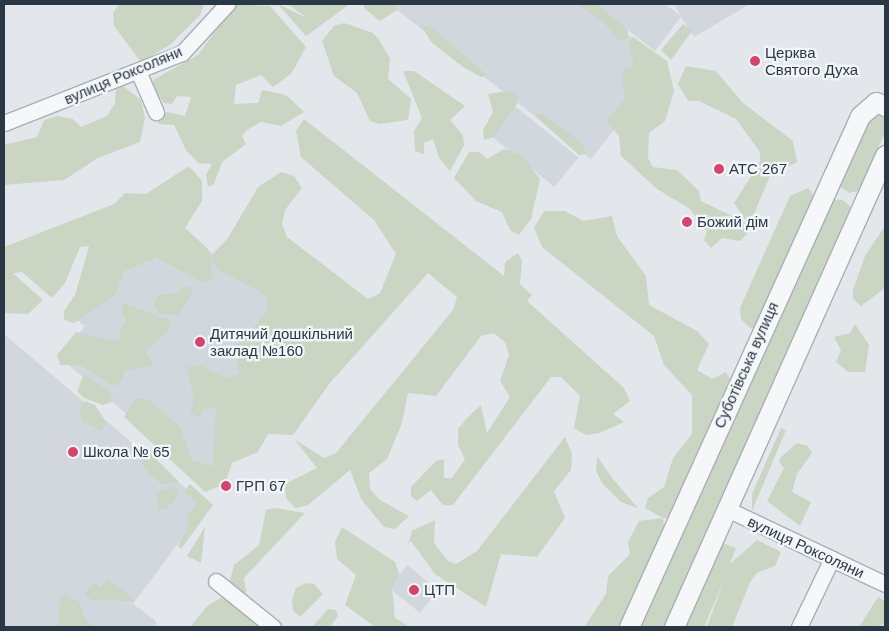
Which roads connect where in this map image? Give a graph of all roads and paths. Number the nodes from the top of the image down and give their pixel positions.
1 (227, 4) edge
2 (138, 71) junction
3 (877, 106) edge
4 (156, 112) dead end
5 (4, 123) edge
6 (885, 155) edge
7 (726, 509) junction
8 (832, 558) junction
9 (216, 581) dead end
10 (885, 584) edge
11 (272, 627) edge
12 (629, 627) edge
13 (674, 627) edge
14 (799, 627) edge

1 - 2 street, вулиця Роксоляни
2 - 4 street
2 - 5 street, вулиця Роксоляни
3 - 12 street, Суботівська вулиця
6 - 7 street
7 - 8 street, вулиця Роксоляни
7 - 13 street
8 - 10 street, вулиця Роксоляни
8 - 14 street
9 - 11 street

